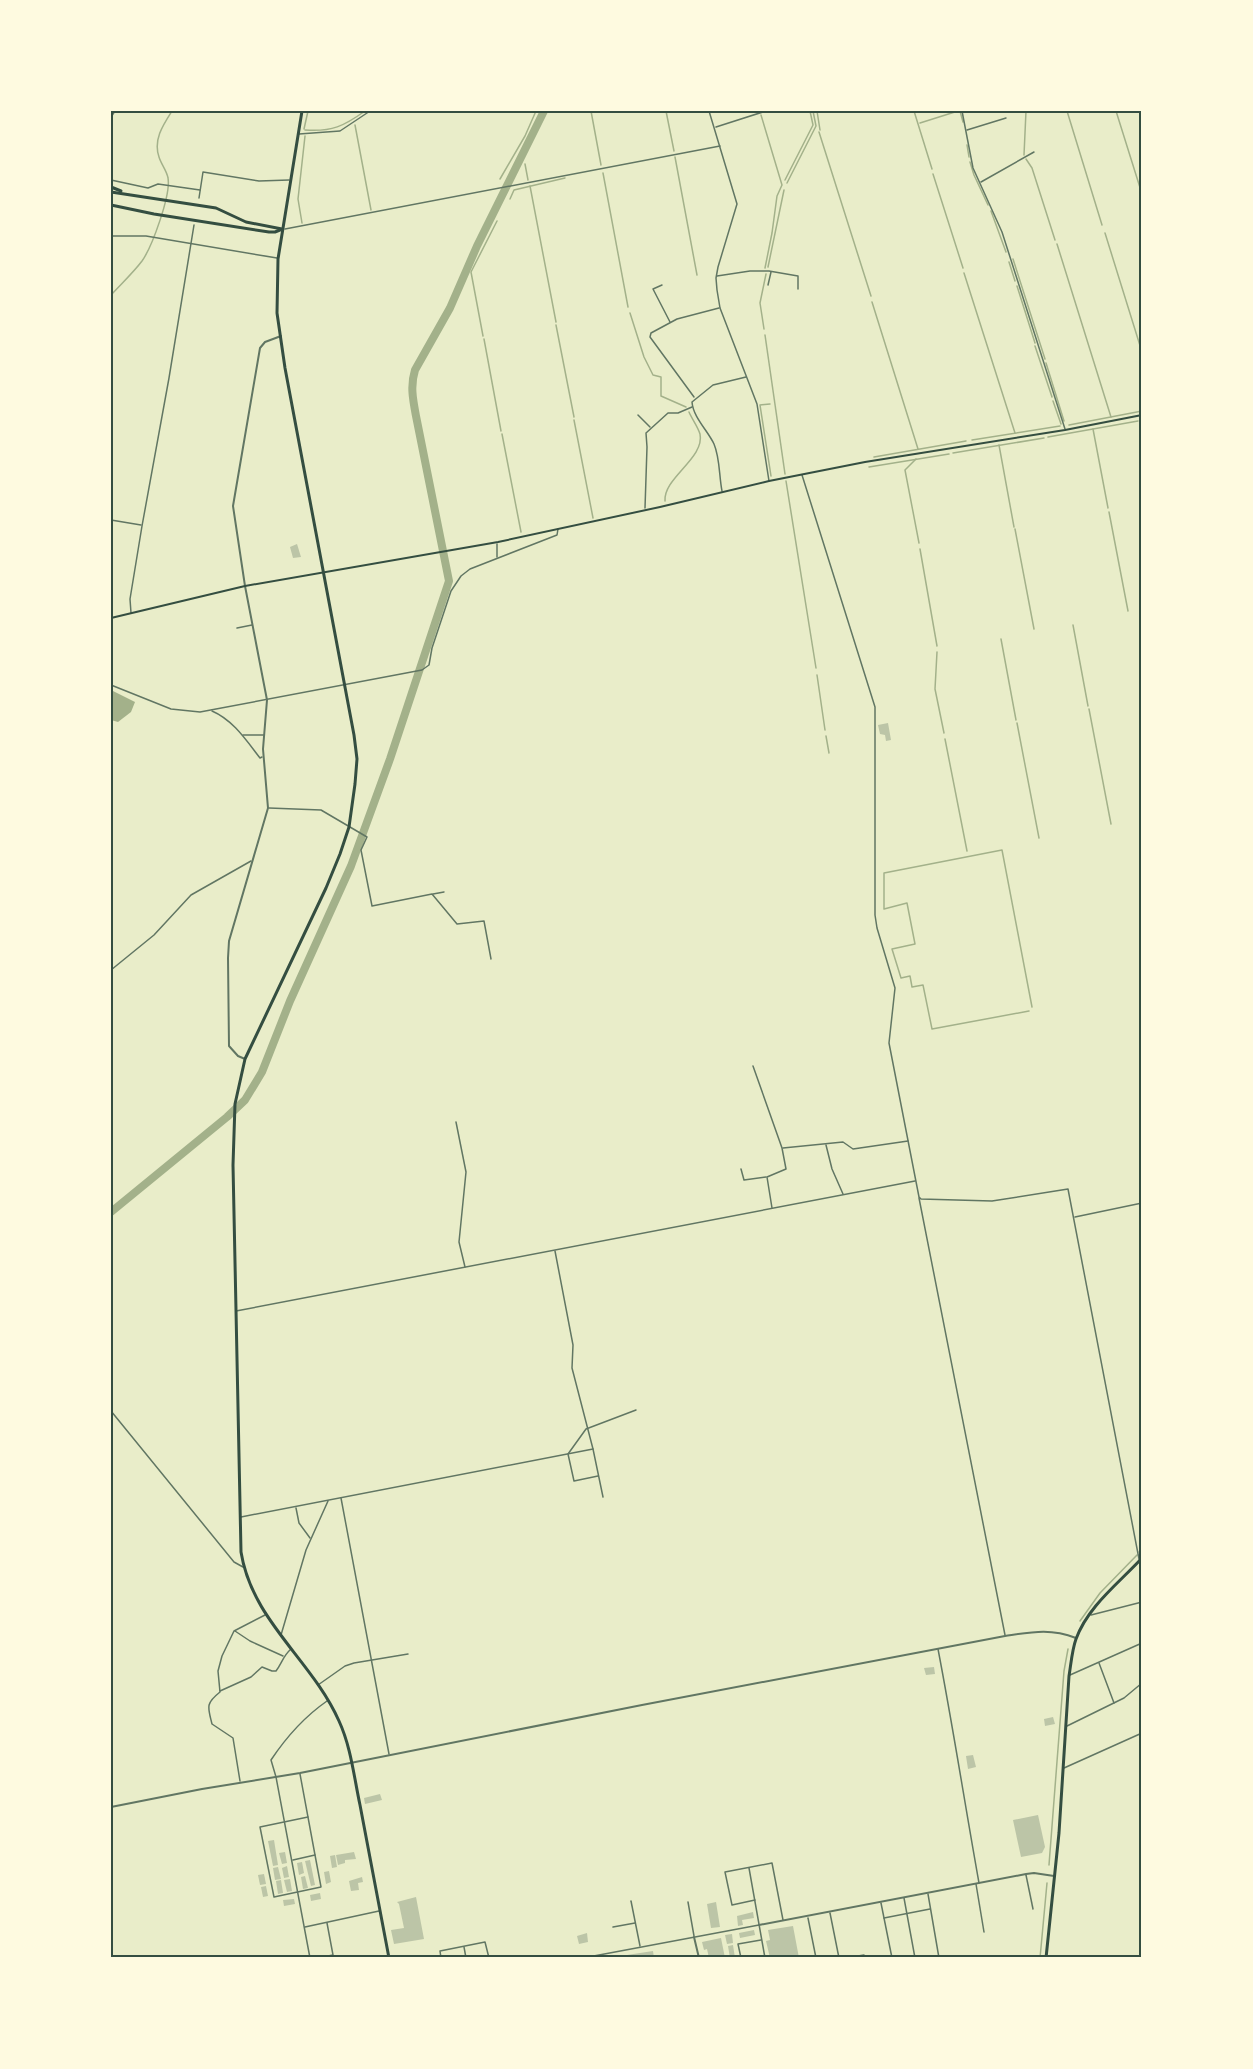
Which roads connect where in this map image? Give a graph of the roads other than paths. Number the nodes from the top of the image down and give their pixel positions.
1 (115, 111) edge
2 (302, 111) edge
3 (370, 111) edge
4 (710, 111) edge
5 (766, 111) edge
6 (963, 111) edge
7 (111, 117) edge
8 (1006, 118) dead end
9 (715, 127) junction
10 (966, 131) junction
11 (298, 134) junction
12 (720, 146) junction
13 (1034, 152) dead end
14 (111, 180) edge
15 (290, 180) junction
16 (980, 182) junction
17 (111, 189) edge
18 (200, 190) junction
19 (199, 198) dead end
20 (111, 203) edge
21 (194, 225) dead end
22 (282, 229) junction
23 (111, 236) edge
24 (191, 243) junction
25 (278, 259) junction
26 (771, 271) junction
27 (716, 276) junction
28 (662, 285) dead end
29 (768, 285) dead end
30 (798, 289) dead end
31 (720, 308) junction
32 (670, 322) junction
33 (281, 336) junction
34 (747, 377) junction
35 (695, 398) junction
36 (692, 407) junction
37 (638, 415) dead end
38 (1142, 416) edge
39 (650, 427) junction
40 (1065, 430) junction
41 (802, 475) junction
42 (769, 481) junction
43 (723, 491) junction
44 (645, 510) junction
45 (111, 520) edge
46 (142, 526) junction
47 (558, 528) junction
48 (498, 542) junction
49 (496, 558) junction
50 (325, 572) junction
51 (245, 586) junction
52 (131, 614) junction
53 (111, 618) edge
54 (253, 624) junction
55 (237, 628) dead end
56 (111, 685) edge
57 (345, 685) junction
58 (267, 699) junction
59 (210, 710) junction
60 (242, 735) junction
61 (264, 735) junction
62 (263, 757) junction
63 (268, 808) junction
64 (349, 827) junction
65 (252, 861) junction
66 (444, 892) dead end
67 (432, 894) junction
68 (491, 959) dead end
69 (111, 970) edge
70 (245, 1059) junction
71 (753, 1066) dead end
72 (456, 1122) dead end
73 (908, 1141) junction
74 (826, 1144) junction
75 (782, 1148) junction
76 (741, 1169) dead end
77 (767, 1177) junction
78 (915, 1181) junction
79 (843, 1195) junction
80 (919, 1197) junction
81 (1142, 1203) edge
82 (772, 1208) junction
83 (1074, 1218) junction
84 (555, 1251) junction
85 (466, 1268) junction
86 (235, 1311) junction
87 (636, 1410) dead end
88 (111, 1411) edge
89 (588, 1428) junction
90 (593, 1449) junction
91 (568, 1454) junction
92 (598, 1476) junction
93 (603, 1497) dead end
94 (341, 1498) junction
95 (328, 1500) junction
96 (295, 1507) junction
97 (240, 1517) junction
98 (311, 1539) junction
99 (1141, 1560) edge
100 (243, 1568) junction
101 (1142, 1602) edge
102 (266, 1615) junction
103 (1089, 1616) junction
104 (234, 1631) junction
105 (280, 1636) junction
106 (1005, 1636) junction
107 (1076, 1638) junction
108 (1142, 1643) edge
109 (938, 1648) junction
110 (291, 1649) junction
111 (408, 1654) dead end
112 (283, 1656) junction
113 (371, 1661) junction
114 (1099, 1662) junction
115 (1069, 1676) junction
116 (1142, 1683) edge
117 (318, 1685) junction
118 (220, 1692) junction
119 (328, 1700) junction
120 (1114, 1703) junction
121 (1066, 1727) junction
122 (1142, 1733) edge
123 (389, 1754) junction
124 (351, 1762) junction
125 (1064, 1768) junction
126 (300, 1773) junction
127 (276, 1777) junction
128 (240, 1782) junction
129 (111, 1807) edge
130 (308, 1817) junction
131 (285, 1822) junction
132 (315, 1855) junction
133 (292, 1860) junction
134 (749, 1868) junction
135 (1026, 1874) junction
136 (1054, 1876) junction
137 (978, 1883) junction
138 (298, 1892) junction
139 (928, 1893) junction
140 (903, 1898) junction
141 (755, 1900) junction
142 (632, 1901) dead end
143 (688, 1902) dead end
144 (881, 1902) junction
145 (930, 1909) junction
146 (1033, 1909) dead end
147 (380, 1911) junction
148 (830, 1912) junction
149 (906, 1914) junction
150 (807, 1917) junction
151 (884, 1918) junction
152 (783, 1921) junction
153 (327, 1922) junction
154 (636, 1922) junction
155 (759, 1925) junction
156 (305, 1927) junction
157 (613, 1927) dead end
158 (984, 1932) dead end
159 (694, 1937) junction
160 (762, 1939) junction
161 (464, 1947) junction
162 (640, 1947) junction
163 (310, 1958) edge
164 (318, 1958) edge
165 (389, 1958) edge
166 (441, 1958) edge
167 (466, 1958) edge
168 (489, 1958) edge
169 (583, 1958) edge
170 (699, 1958) edge
171 (741, 1958) edge
172 (765, 1958) edge
173 (816, 1958) edge
174 (839, 1958) edge
175 (846, 1958) edge
176 (864, 1958) edge
177 (892, 1958) edge
178 (915, 1958) edge
179 (939, 1958) edge
180 (1046, 1958) edge

1 - 7 street
2 - 11 main road
3 - 11 street
4 - 9 street
5 - 9 street
6 - 10 street
8 - 10 street
9 - 12 street
10 - 16 street
11 - 15 main road
12 - 22 street
12 - 27 street
13 - 16 street
14 - 18 street
15 - 18 street
15 - 22 main road
16 - 40 street
17 - 22 main road
18 - 19 street
20 - 22 main road
21 - 24 street
22 - 25 main road
23 - 24 street
24 - 25 street
24 - 46 street
25 - 33 main road
26 - 27 street
26 - 29 street
26 - 30 street
27 - 31 street
28 - 32 street
31 - 32 street
31 - 34 street
32 - 35 street
33 - 50 main road
33 - 51 street
34 - 35 street
34 - 42 street
35 - 36 street
36 - 39 street
36 - 43 street
37 - 39 street
38 - 40 main road
39 - 44 street
40 - 41 main road
41 - 42 main road
41 - 73 street
42 - 43 main road
43 - 44 main road
44 - 47 main road
45 - 46 street
46 - 52 street
47 - 48 main road
47 - 49 street
48 - 49 street
48 - 50 main road
49 - 57 street
50 - 51 main road
50 - 57 main road
51 - 52 main road
51 - 54 street
52 - 53 main road
54 - 55 street
54 - 58 street
56 - 59 street
57 - 58 street
57 - 64 main road
58 - 59 street
58 - 61 street
59 - 60 street
60 - 61 street
60 - 62 street
61 - 62 street
62 - 63 street
63 - 64 street
63 - 65 street
64 - 67 street
64 - 70 main road
65 - 69 street
65 - 70 street
66 - 67 street
67 - 68 street
70 - 86 main road
71 - 75 street
72 - 85 street
73 - 74 street
73 - 78 street
74 - 75 street
74 - 79 street
75 - 77 street
76 - 77 street
77 - 82 street
78 - 79 street
78 - 80 street
79 - 82 street
80 - 83 street
80 - 106 street
81 - 83 street
82 - 84 street
83 - 99 street
84 - 85 street
84 - 89 street
85 - 86 street
86 - 97 main road
87 - 89 street
88 - 100 street
89 - 90 street
89 - 91 street
90 - 91 street
90 - 92 street
91 - 92 street
91 - 94 street
92 - 93 street
94 - 95 street
94 - 113 street
95 - 96 street
95 - 98 street
96 - 97 street
96 - 98 street
97 - 100 main road
98 - 105 street
99 - 103 main road
100 - 102 main road
101 - 103 street
102 - 104 street
102 - 105 main road
103 - 107 main road
104 - 112 street
104 - 118 street
105 - 110 main road
106 - 107 street
106 - 109 street
107 - 115 main road
108 - 114 street
109 - 123 street
109 - 137 street
110 - 112 street
110 - 117 main road
111 - 113 street
112 - 118 street
113 - 117 street
113 - 123 street
114 - 115 street
114 - 120 street
115 - 121 main road
116 - 120 street
117 - 119 main road
118 - 128 street
119 - 124 main road
119 - 127 street
120 - 121 street
121 - 125 main road
122 - 125 street
123 - 124 street
124 - 126 street
124 - 147 main road
125 - 136 main road
126 - 127 street
126 - 130 street
127 - 128 street
127 - 131 street
128 - 129 street
130 - 131 street
130 - 132 street
131 - 133 street
131 - 138 street
132 - 133 street
132 - 138 street
133 - 138 street
134 - 141 street
134 - 141 street
134 - 152 street
135 - 136 street
135 - 137 street
135 - 146 street
136 - 180 main road
137 - 139 street
137 - 158 street
138 - 156 street
139 - 140 street
139 - 145 street
140 - 144 street
140 - 149 street
141 - 155 street
142 - 154 street
143 - 159 street
144 - 148 street
144 - 151 street
145 - 149 street
145 - 179 street
147 - 153 street
147 - 165 main road
148 - 150 street
148 - 174 street
149 - 151 street
149 - 178 street
150 - 152 street
150 - 173 street
151 - 177 street
152 - 155 street
153 - 156 street
153 - 164 street
154 - 157 street
154 - 162 street
155 - 159 street
155 - 160 street
156 - 163 street
159 - 162 street
159 - 170 street
160 - 171 street
160 - 172 street
161 - 166 street
161 - 167 street
161 - 168 street
162 - 169 street
175 - 176 street

